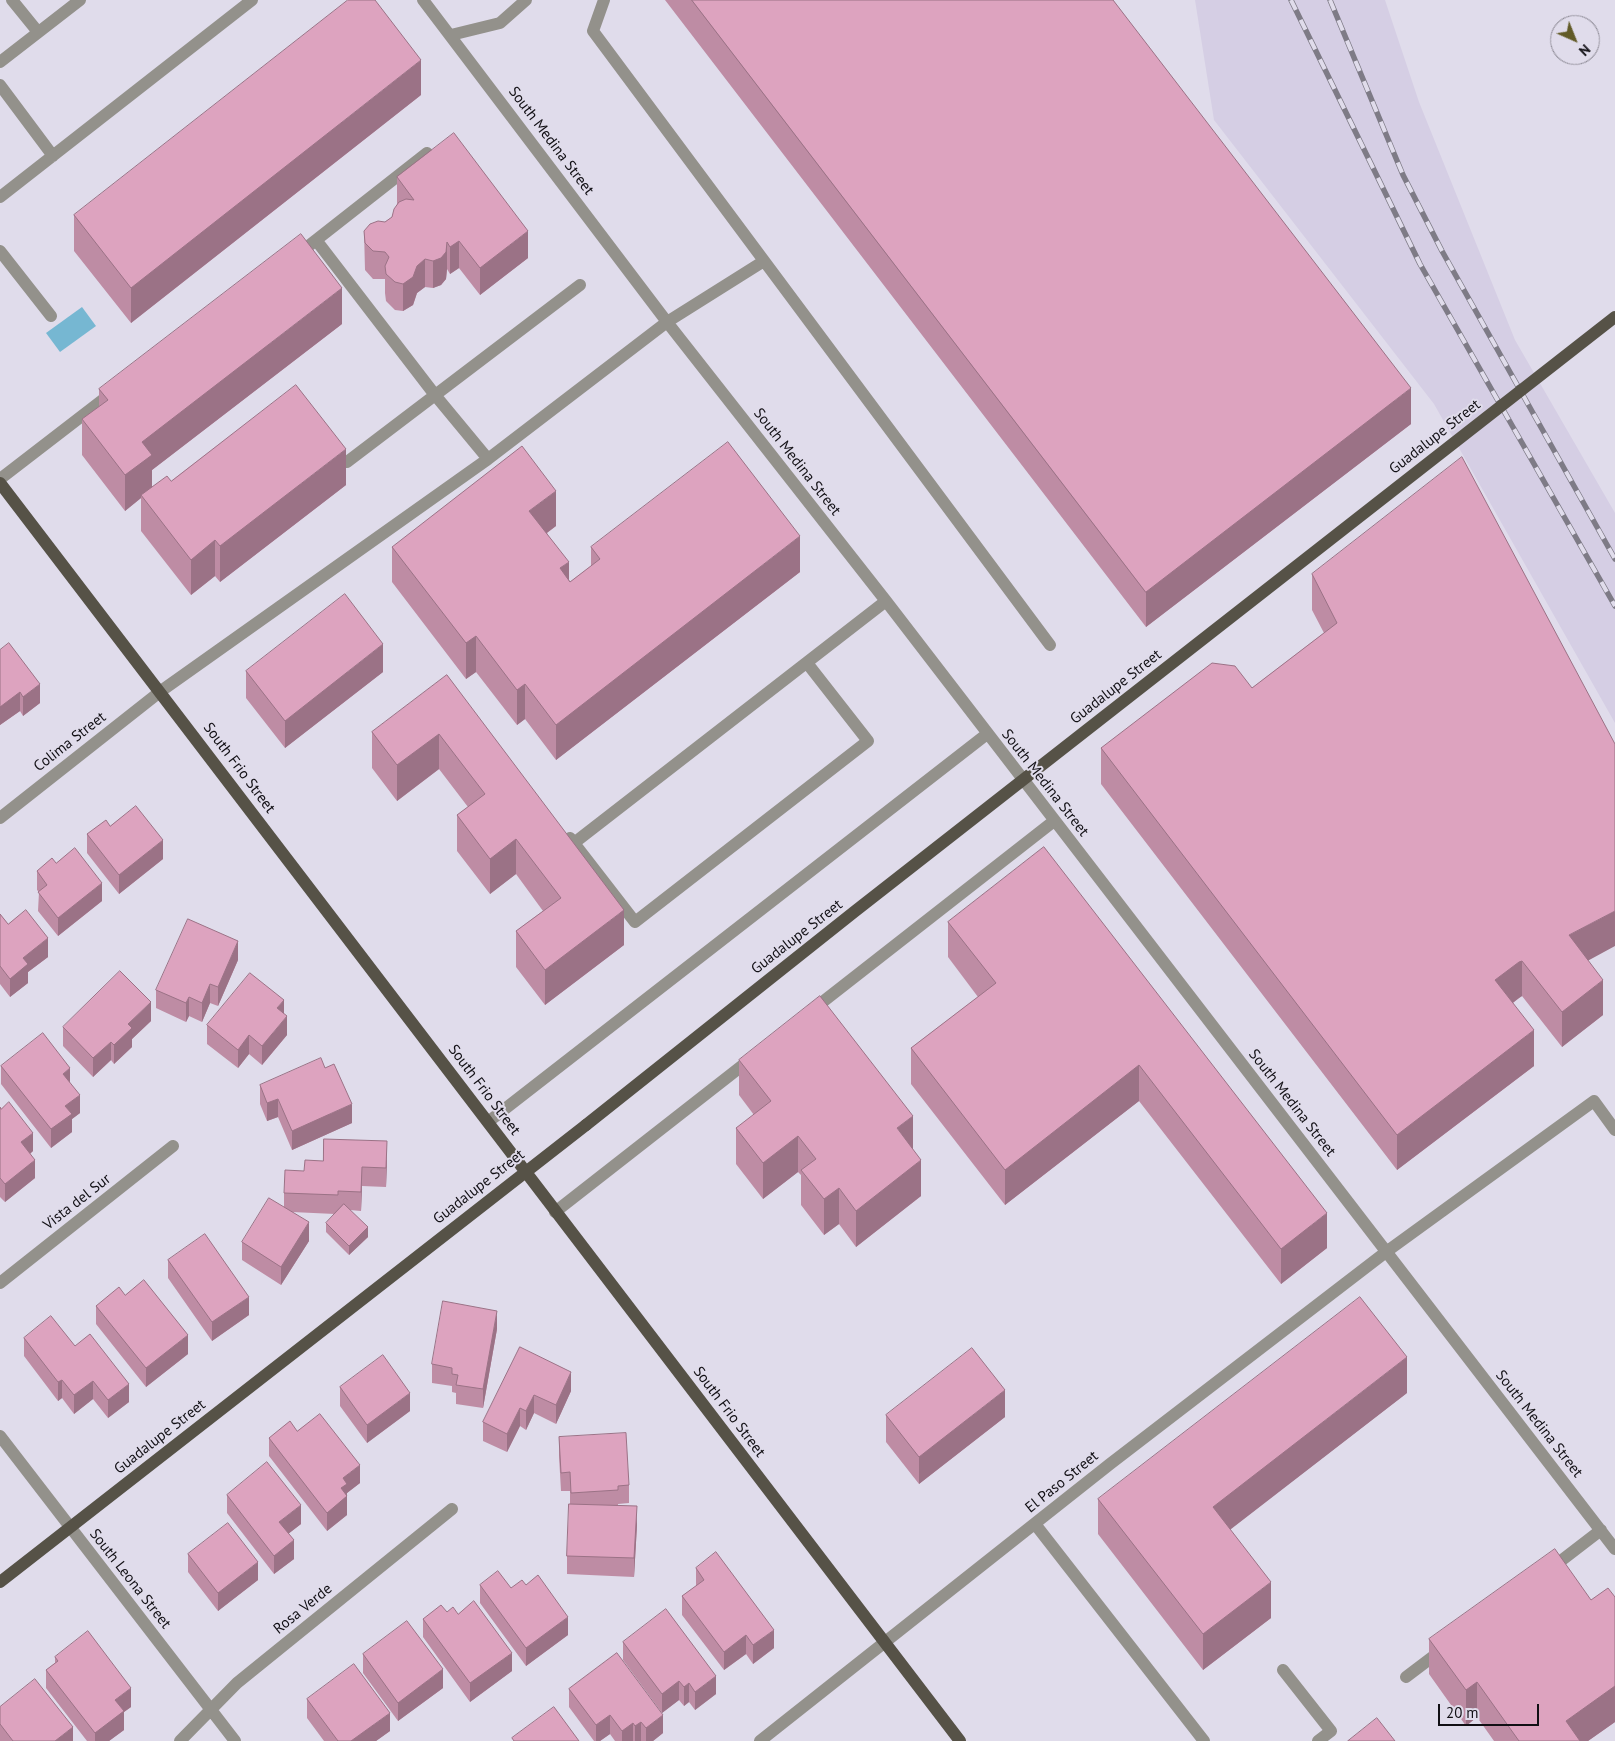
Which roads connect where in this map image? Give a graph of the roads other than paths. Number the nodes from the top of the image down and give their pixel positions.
1 (12, 0) edge
2 (80, 0) edge
3 (252, 0) edge
4 (423, 0) edge
5 (526, 0) edge
6 (604, 0) edge
7 (38, 32) junction
8 (451, 35) junction
9 (0, 62) edge
10 (0, 85) edge
11 (427, 153) edge
12 (53, 156) junction
13 (0, 197) edge
14 (316, 240) junction
15 (0, 251) edge
16 (764, 261) junction
17 (285, 264) edge
18 (580, 285) dead end
19 (51, 316) dead end
20 (1615, 317) edge
21 (667, 322) junction
22 (126, 383) edge
23 (435, 395) junction
24 (488, 459) junction
25 (347, 462) edge
26 (0, 481) edge
27 (886, 601) junction
28 (1050, 645) dead end
29 (807, 663) junction
30 (161, 692) junction
31 (987, 734) junction
32 (0, 818) edge
33 (1054, 821) junction
34 (563, 828) edge
35 (574, 843) junction
36 (800, 1020) edge
37 (762, 1050) edge
38 (488, 1122) junction
39 (1615, 1130) edge
40 (173, 1146) dead end
41 (525, 1171) junction
42 (555, 1212) junction
43 (1386, 1252) junction
44 (0, 1283) edge
45 (0, 1436) edge
46 (452, 1509) dead end
47 (1035, 1524) junction
48 (70, 1528) junction
49 (1601, 1530) junction
50 (1615, 1549) edge
51 (1542, 1576) edge
52 (0, 1582) edge
53 (1454, 1641) edge
54 (885, 1643) junction
55 (1283, 1670) dead end
56 (1406, 1677) dead end
57 (211, 1709) junction
58 (180, 1741) edge
59 (235, 1741) edge
60 (760, 1741) edge
61 (960, 1741) edge
62 (1204, 1741) edge
63 (1318, 1741) edge

1 - 7 street
2 - 7 street
3 - 12 street
4 - 8 street, South Medina Street
5 - 8 street
6 - 16 street
7 - 9 street
8 - 21 street, South Medina Street
10 - 12 street
11 - 14 street
12 - 13 street
14 - 17 street
14 - 23 street
15 - 19 street
16 - 21 street, Colima Street
16 - 28 street
18 - 23 street
20 - 41 main road, Guadalupe Street, bridge
21 - 24 street, Colima Street
21 - 27 street, South Medina Street
22 - 26 street
23 - 24 street
23 - 25 street
24 - 30 street, Colima Street
26 - 30 main road, South Frio Street
27 - 29 street
27 - 31 street, South Medina Street
29 - 35 street
29 - 35 street
30 - 32 street, Colima Street
30 - 38 main road, South Frio Street
31 - 33 street, South Medina Street
31 - 38 street
33 - 36 street
33 - 43 street, South Medina Street
34 - 35 street
37 - 42 street
38 - 41 main road, South Frio Street
39 - 43 street, El Paso Street
40 - 44 street, Vista del Sur
41 - 42 main road, South Frio Street
41 - 48 main road, Guadalupe Street
42 - 54 main road, South Frio Street
43 - 47 street, El Paso Street
43 - 49 street, South Medina Street
45 - 48 street, South Leona Street
46 - 57 street, Rosa Verde
47 - 54 street, El Paso Street
47 - 62 street
48 - 52 main road, Guadalupe Street
48 - 57 street, South Leona Street
49 - 50 street, South Medina Street
49 - 51 street
53 - 56 street
54 - 60 street, El Paso Street
54 - 61 main road, South Frio Street
55 - 63 street
57 - 58 street, Rosa Verde
57 - 59 street, South Leona Street

